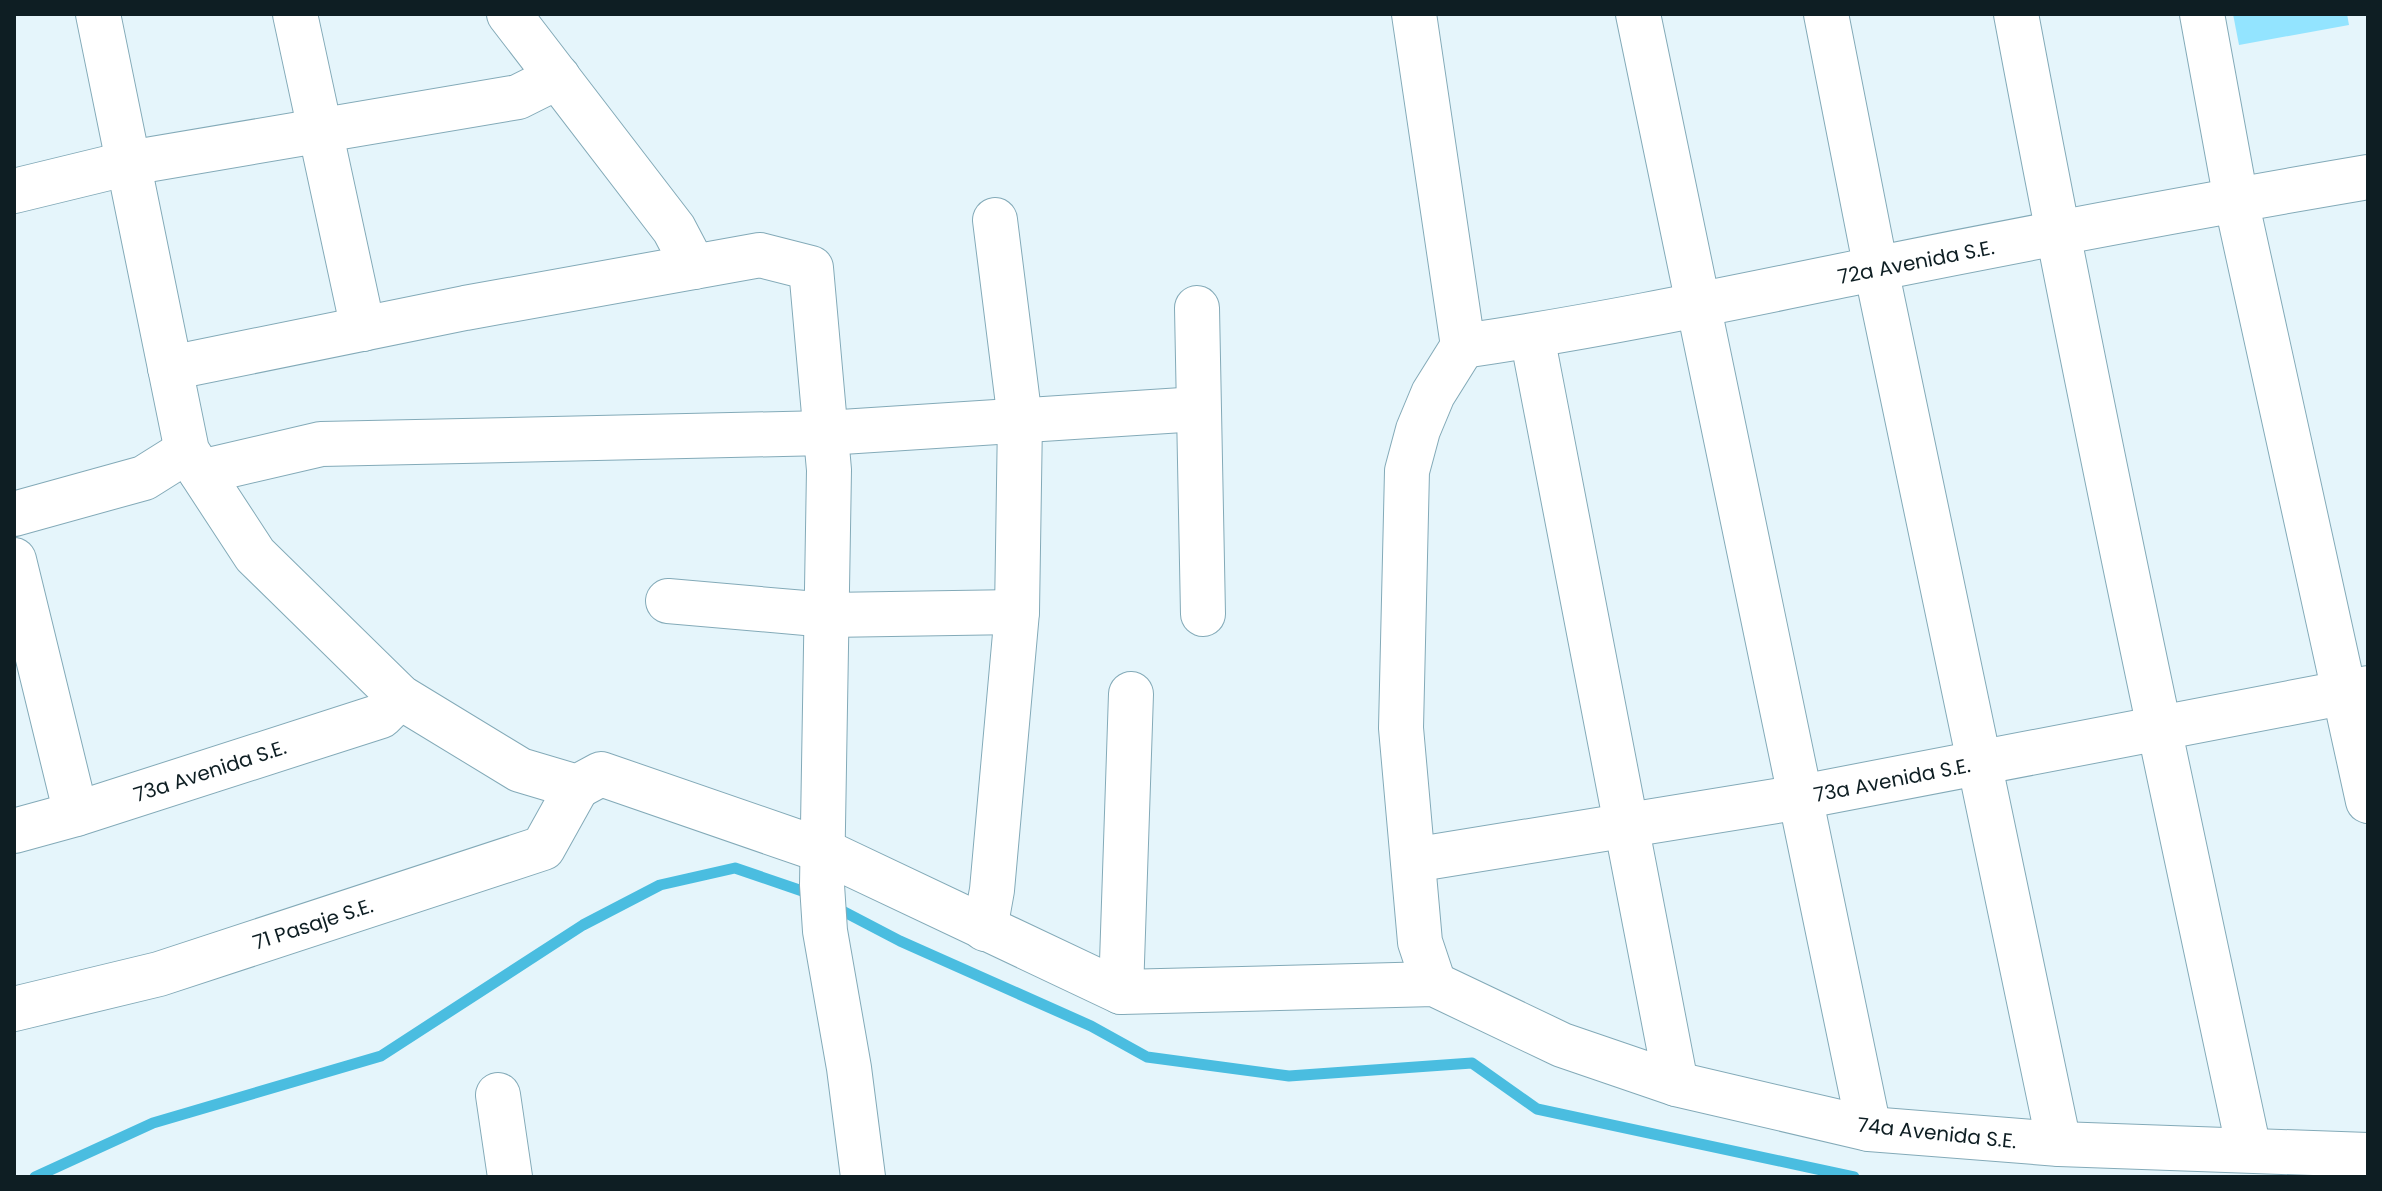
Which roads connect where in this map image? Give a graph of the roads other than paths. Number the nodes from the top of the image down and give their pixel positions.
1 (98, 14) edge
2 (295, 14) edge
3 (509, 14) edge
4 (1414, 14) edge
5 (1638, 14) edge
6 (1826, 14) edge
7 (2016, 14) edge
8 (2202, 14) edge
9 (558, 77) junction
10 (320, 130) junction
11 (129, 163) junction
12 (2368, 177) edge
13 (14, 191) edge
14 (2236, 200) junction
15 (995, 220) dead end
16 (2057, 234) junction
17 (694, 267) junction
18 (1876, 269) junction
19 (1699, 306) junction
20 (1197, 308) dead end
21 (363, 329) junction
22 (1532, 336) junction
23 (1463, 346) junction
24 (170, 368) junction
25 (1198, 409) junction
26 (1020, 420) junction
27 (826, 433) junction
28 (194, 461) junction
29 (14, 514) edge
30 (14, 560) edge
31 (668, 601) dead end
32 (1017, 612) junction
33 (1203, 614) dead end
34 (828, 615) junction
35 (2356, 691) edge
36 (1131, 694) dead end
37 (400, 697) junction
38 (2158, 728) junction
39 (1978, 763) junction
40 (577, 787) junction
41 (1801, 797) junction
42 (2368, 801) edge
43 (76, 814) junction
44 (1625, 827) junction
45 (14, 831) edge
46 (1413, 860) junction
47 (822, 868) junction
48 (985, 929) junction
49 (1434, 984) junction
50 (1121, 992) junction
51 (14, 1009) edge
52 (1676, 1084) junction
53 (498, 1095) dead end
54 (1869, 1129) junction
55 (2059, 1144) junction
56 (2249, 1150) junction
57 (2368, 1155) edge
58 (510, 1177) edge
59 (863, 1177) edge

1 - 11 street
2 - 10 street
3 - 9 street
4 - 23 street
5 - 19 street
6 - 18 street
7 - 16 street
8 - 14 street
9 - 10 street
9 - 17 street
10 - 11 street
10 - 21 street
11 - 13 street
11 - 24 street
12 - 14 street, 72a Avenida S.E.
14 - 16 street, 72a Avenida S.E.
14 - 35 street
15 - 26 street
16 - 18 street, 72a Avenida S.E.
16 - 38 street
17 - 21 street
17 - 27 street
18 - 19 street, 72a Avenida S.E.
18 - 39 street
19 - 22 street, 72a Avenida S.E.
19 - 41 street
20 - 25 street
21 - 24 street
22 - 23 street, 72a Avenida S.E.
22 - 44 street
23 - 46 street
24 - 28 street
25 - 26 street
25 - 33 street
26 - 27 street
26 - 32 street
27 - 28 street
27 - 34 street
28 - 29 street
28 - 37 street
30 - 43 street
31 - 34 street
32 - 34 street
32 - 48 street
34 - 47 street
35 - 38 street, 73a Avenida S.E.
35 - 42 street
36 - 50 street
37 - 40 street
37 - 43 street, 73a Avenida S.E.
38 - 39 street, 73a Avenida S.E.
38 - 56 street
39 - 41 street, 73a Avenida S.E.
39 - 55 street
40 - 47 street
40 - 51 street, 71 Pasaje S.E.
41 - 44 street, 73a Avenida S.E.
41 - 54 street
43 - 45 street, 73a Avenida S.E.
44 - 46 street, 73a Avenida S.E.
44 - 52 street
46 - 49 street
47 - 48 street
47 - 59 street
48 - 50 street
49 - 50 street
49 - 52 street, 74a Avenida S.E.
52 - 54 street, 74a Avenida S.E.
53 - 58 street
54 - 55 street, 74a Avenida S.E.
55 - 56 street, 74a Avenida S.E.
56 - 57 street, 74a Avenida S.E.

